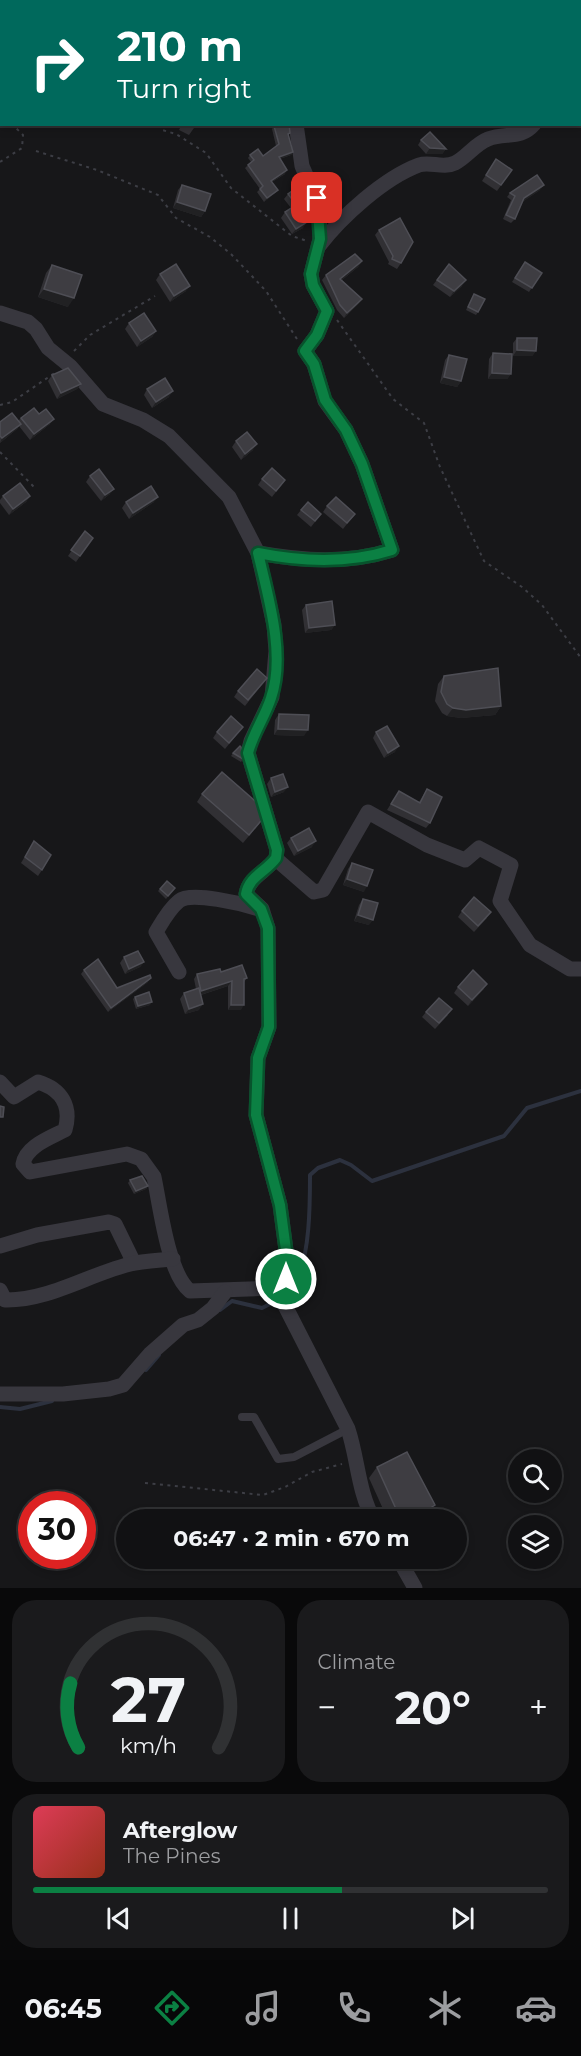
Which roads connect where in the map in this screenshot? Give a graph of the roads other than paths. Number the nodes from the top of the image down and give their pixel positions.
1 (296, 126) edge
2 (532, 126) edge
3 (317, 248) junction
4 (0, 313) edge
5 (258, 553) junction
6 (276, 859) junction
7 (261, 909) junction
8 (581, 969) edge
9 (179, 972) dead end
10 (0, 1082) edge
11 (0, 1246) edge
12 (173, 1259) junction
13 (134, 1263) junction
14 (0, 1290) edge
15 (225, 1292) junction
16 (280, 1296) junction
17 (0, 1394) edge
18 (242, 1417) dead end
19 (348, 1429) junction
20 (370, 1509) edge
21 (404, 1569) edge
22 (415, 1588) edge

1 - 3 street
2 - 3 street
3 - 5 street
4 - 5 street
5 - 6 street
6 - 7 street
6 - 8 street
7 - 9 street
7 - 16 street
10 - 12 street
11 - 13 street
12 - 13 street
12 - 15 street
13 - 14 street
15 - 16 street
15 - 17 street
16 - 19 street
18 - 19 lane
19 - 20 street
21 - 22 street

